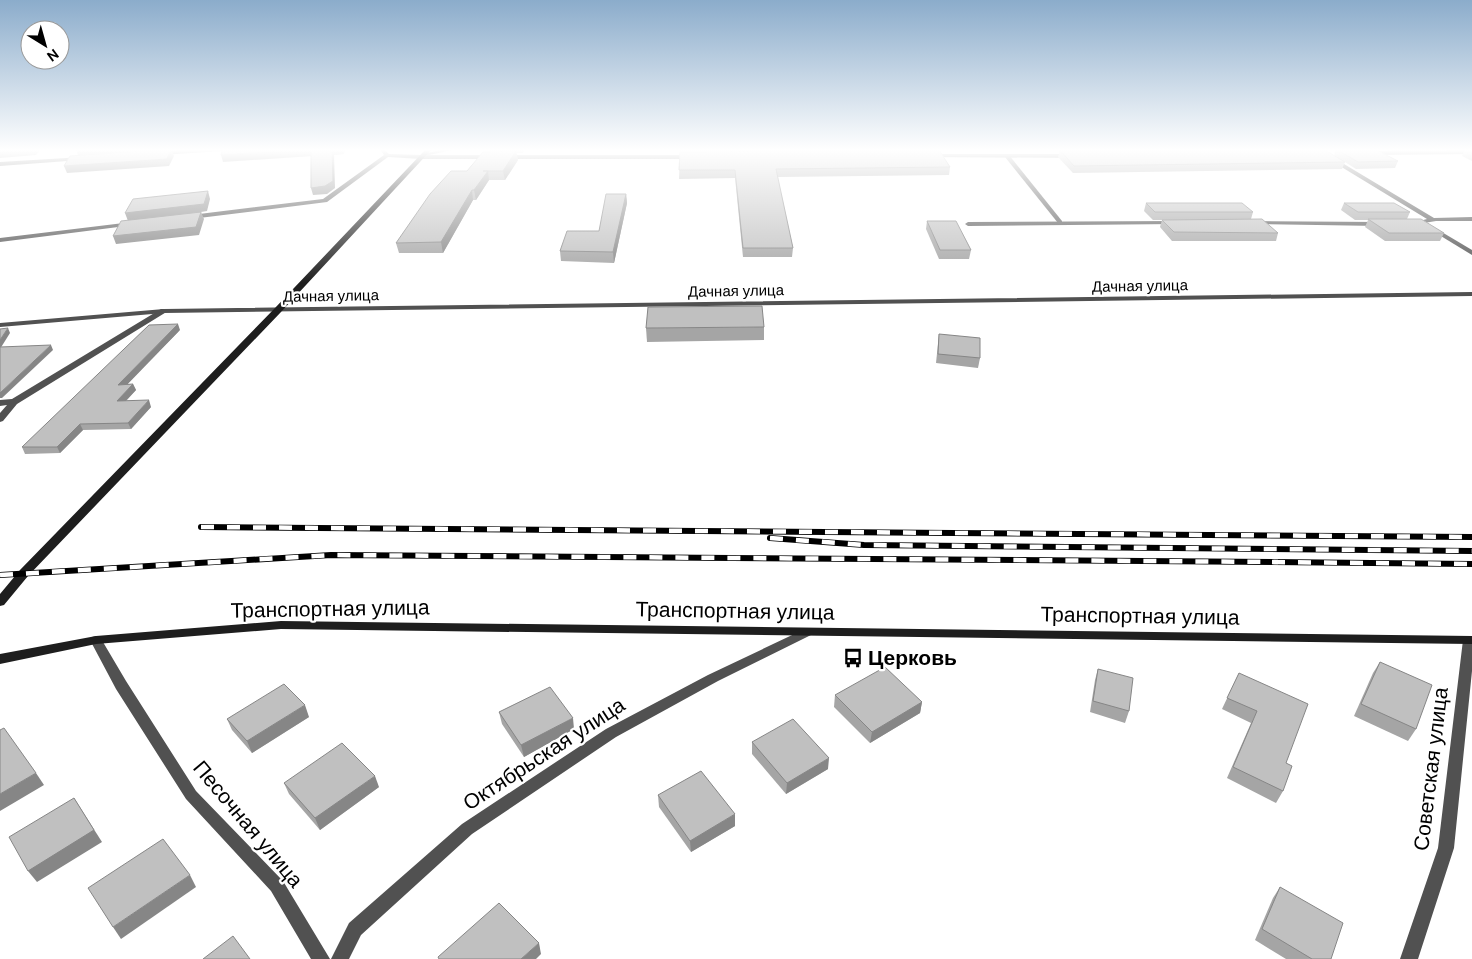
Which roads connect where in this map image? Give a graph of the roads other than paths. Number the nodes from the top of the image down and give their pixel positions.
1 (335, 194) edge
2 (386, 194) edge
3 (1037, 194) edge
4 (1389, 194) edge
5 (187, 217) edge
6 (1472, 219) edge
7 (1433, 220) junction
8 (1060, 222) junction
9 (138, 223) edge
10 (1187, 223) edge
11 (1246, 223) edge
12 (1424, 223) junction
13 (968, 224) dead end
14 (1392, 224) edge
15 (1401, 224) edge
16 (0, 240) edge
17 (1472, 254) edge
18 (1472, 294) edge
19 (278, 310) junction
20 (164, 311) junction
21 (0, 325) edge
22 (14, 402) junction
23 (0, 403) edge
24 (0, 419) edge
25 (0, 602) edge
26 (807, 632) junction
27 (96, 640) junction
28 (1470, 640) edge
29 (0, 659) edge
30 (321, 959) edge
31 (340, 959) edge
32 (1409, 959) edge

1 - 5 street
2 - 19 street
3 - 8 street
4 - 7 street
6 - 7 street
7 - 12 street
8 - 10 street
8 - 13 street
9 - 16 street
11 - 14 street
12 - 15 street
12 - 17 street
18 - 19 street, Дачная улица
19 - 20 street, Дачная улица
19 - 25 street
20 - 21 street, Дачная улица
20 - 22 street
22 - 23 street
22 - 24 street
26 - 27 street, Транспортная улица
26 - 28 street, Транспортная улица
26 - 31 street, Октябрьская улица
27 - 29 street, Транспортная улица
27 - 30 street, Песочная улица
28 - 32 street, Советская улица

